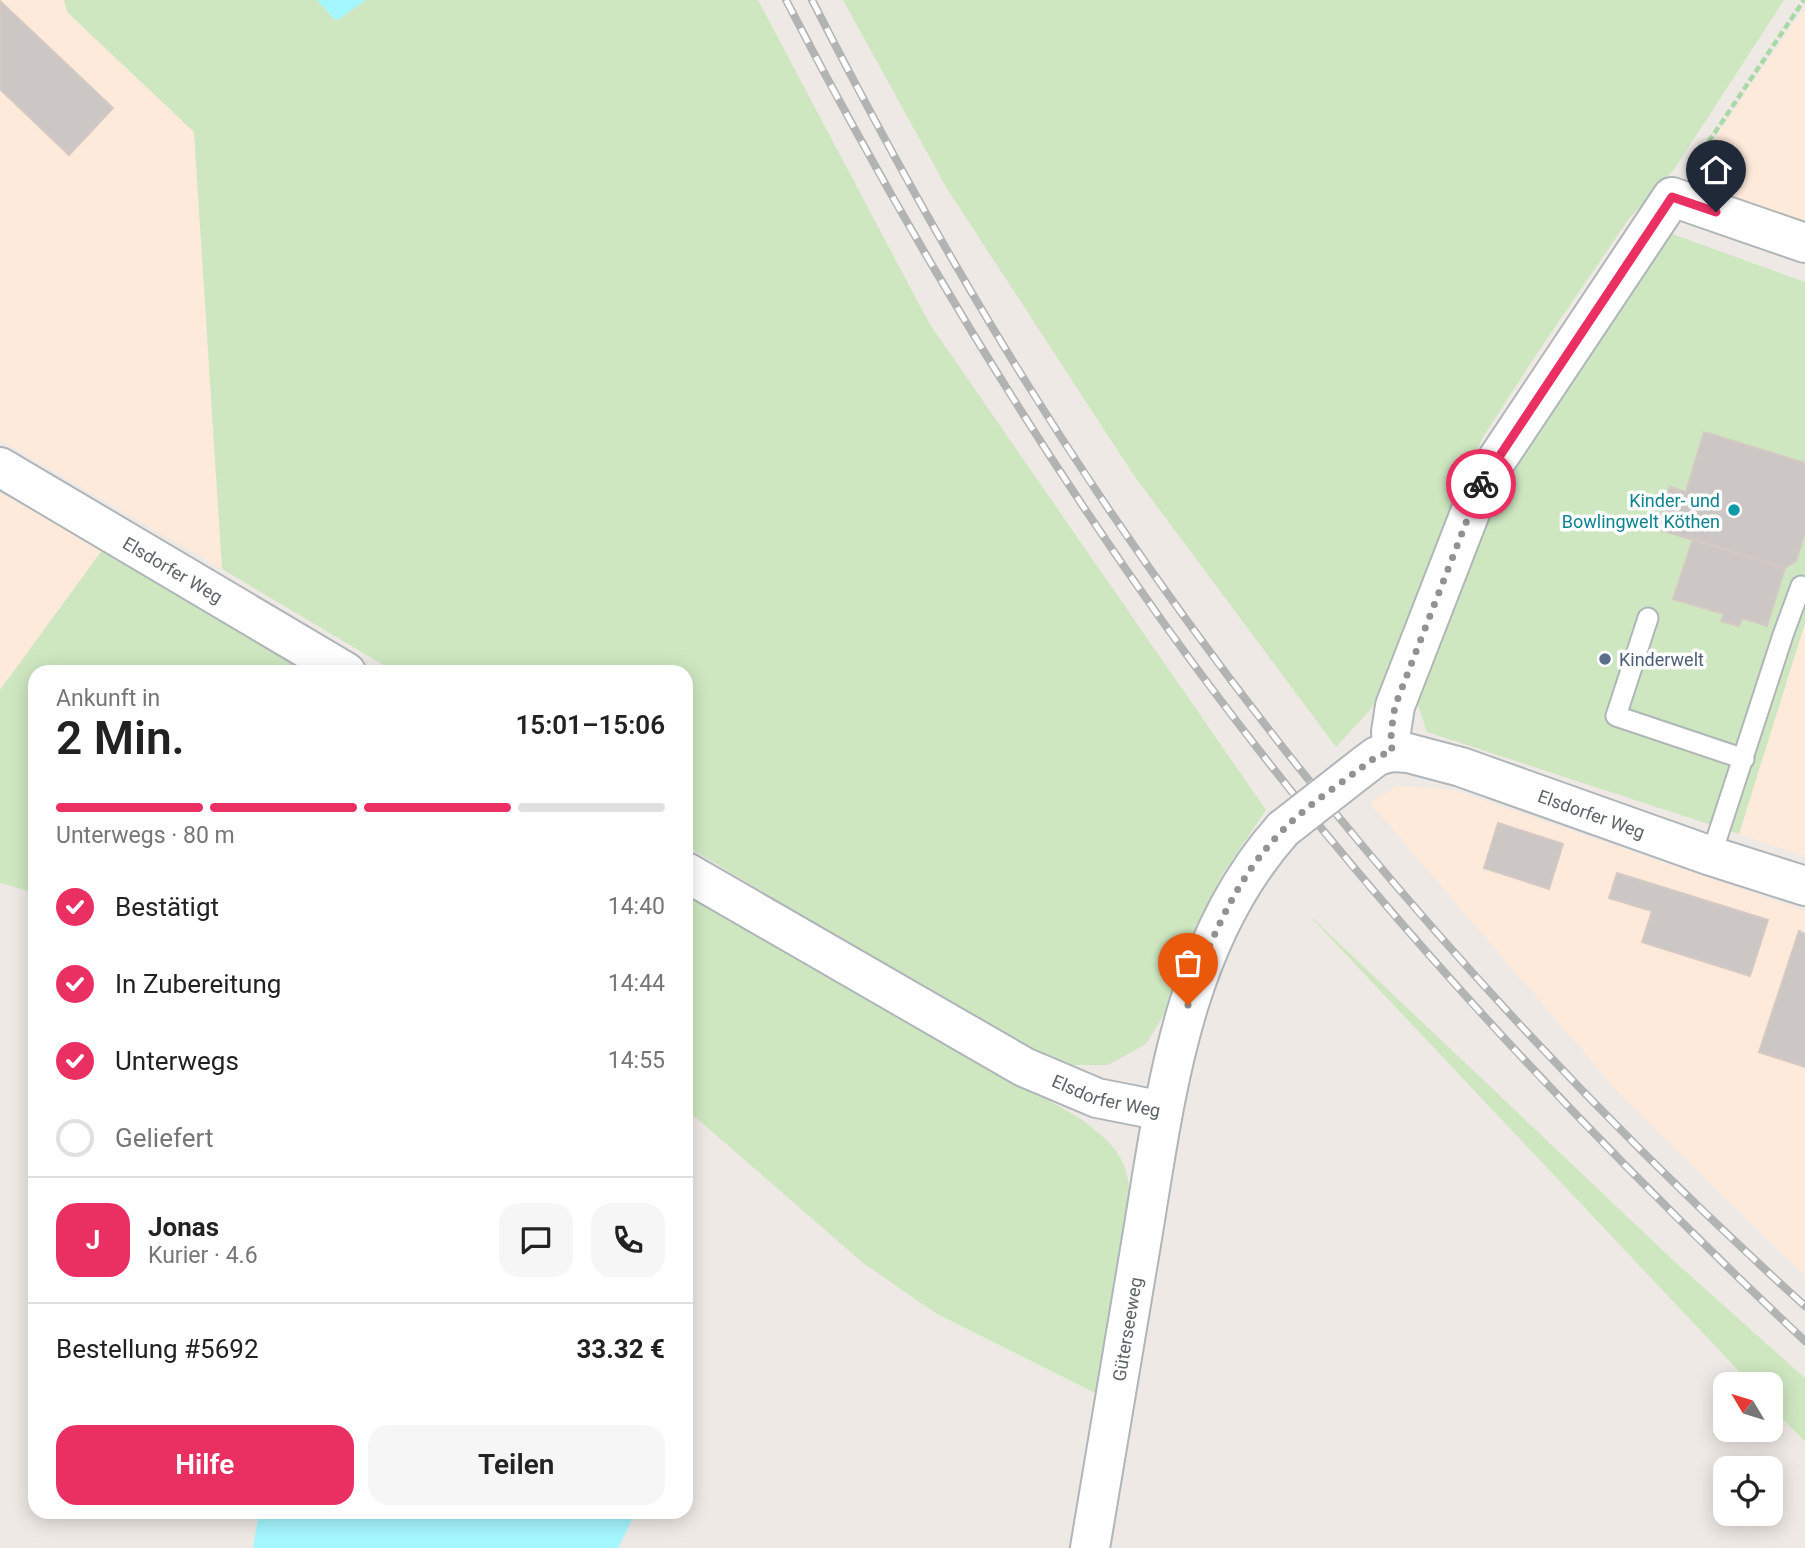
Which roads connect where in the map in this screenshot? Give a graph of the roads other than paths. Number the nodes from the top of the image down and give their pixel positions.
1 (1805, 243) edge
2 (0, 467) edge
3 (1801, 586) dead end
4 (1648, 618) dead end
5 (334, 665) edge
6 (1379, 759) junction
7 (1744, 759) junction
8 (1711, 856) junction
9 (693, 876) edge
10 (1805, 886) edge
11 (1163, 1111) junction
12 (1090, 1548) edge

1 - 6 street
2 - 5 street, Elsdorfer Weg
3 - 7 lane
4 - 7 lane
6 - 8 street, Elsdorfer Weg
6 - 11 street, Elsdorfer Weg, bridge
7 - 8 lane
8 - 10 street, Elsdorfer Weg
9 - 11 street, Elsdorfer Weg
11 - 12 street, Güterseeweg

